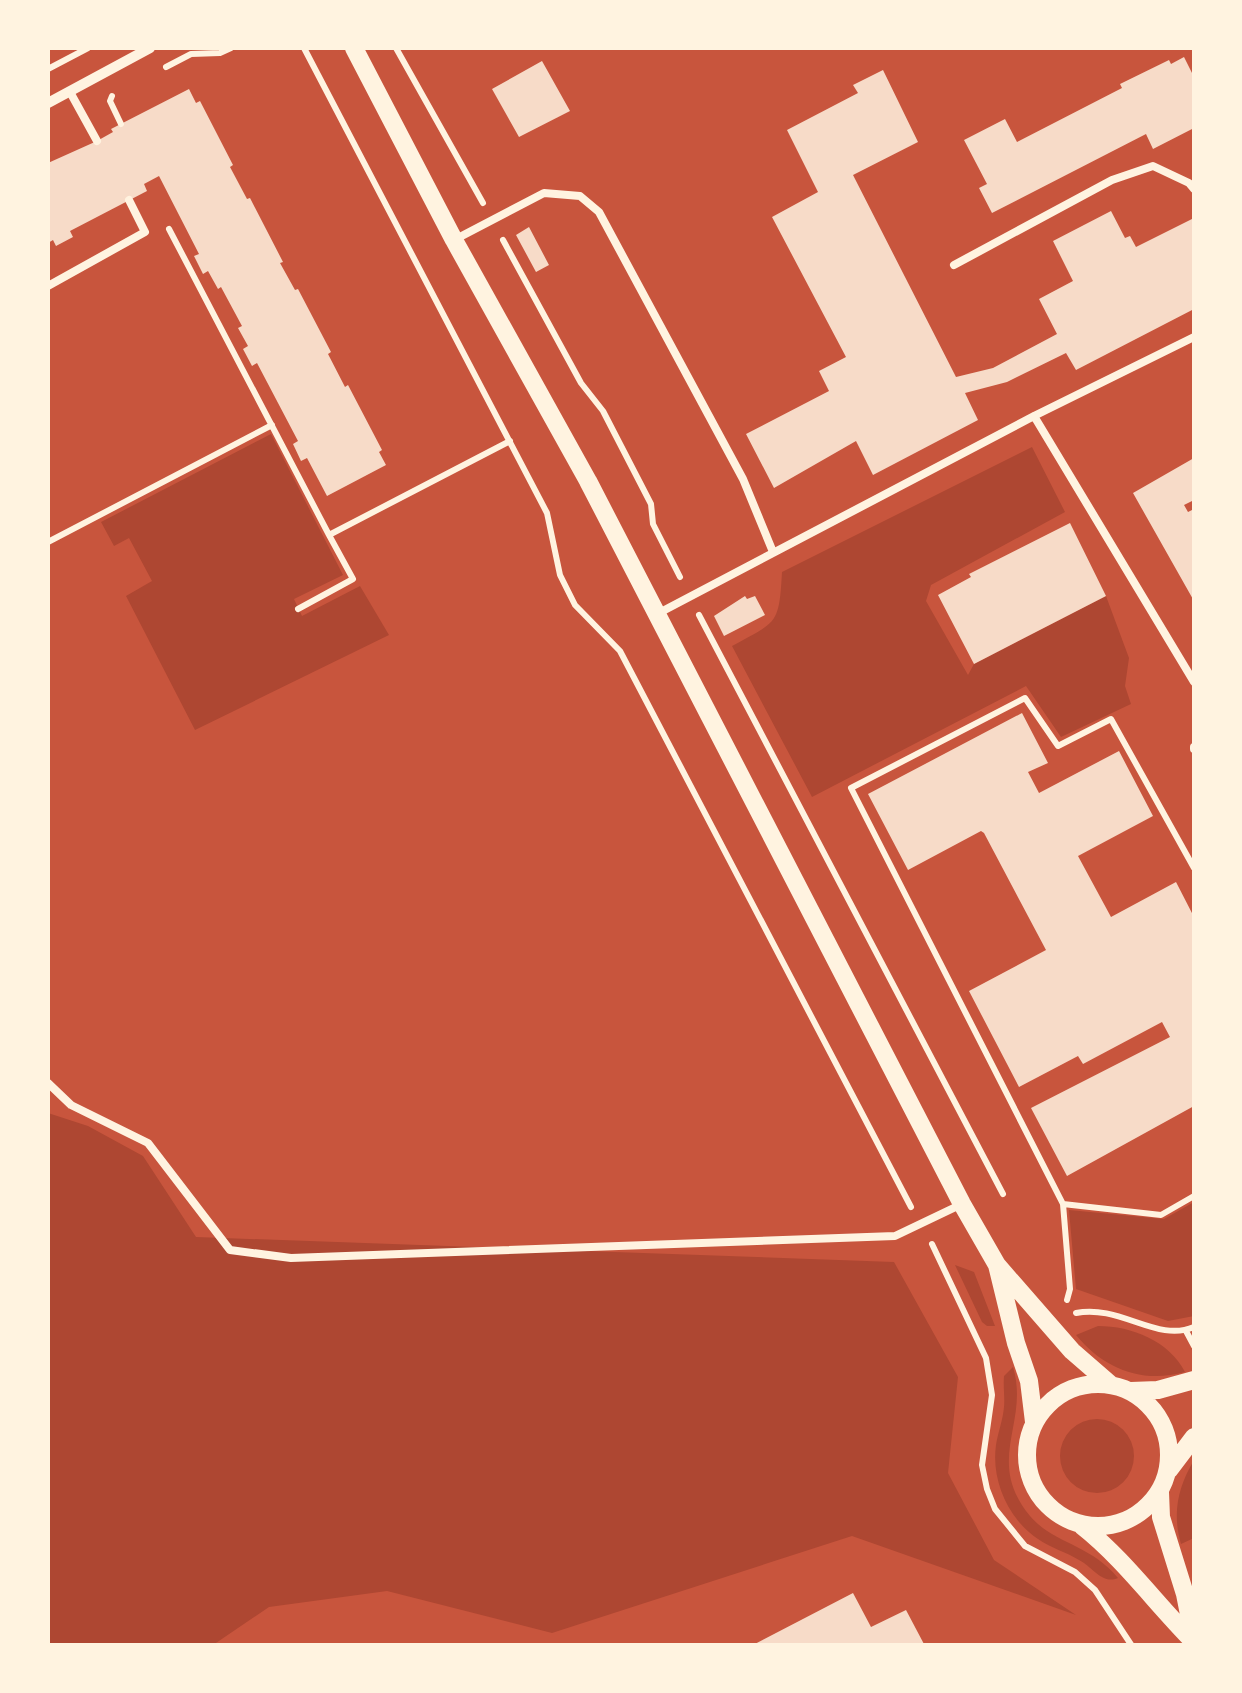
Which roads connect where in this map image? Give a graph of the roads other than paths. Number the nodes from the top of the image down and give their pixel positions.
1 (150, 48) edge
2 (354, 48) edge
3 (70, 92) junction
4 (48, 103) edge
5 (97, 141) dead end
6 (1194, 189) edge
7 (129, 200) dead end
8 (454, 240) junction
9 (954, 264) dead end
10 (48, 286) edge
11 (1194, 337) edge
12 (1034, 416) junction
13 (772, 552) junction
14 (656, 614) junction
15 (1194, 682) edge
16 (48, 1083) edge
17 (962, 1204) junction
18 (997, 1264) junction
19 (1194, 1380) edge
20 (1110, 1384) junction
21 (1131, 1392) junction
22 (1034, 1422) junction
23 (1194, 1438) edge
24 (1168, 1470) junction
25 (1160, 1492) junction
26 (1082, 1525) junction
27 (1194, 1641) edge

1 - 3 street
2 - 8 street
3 - 4 street
3 - 5 lane
6 - 9 lane
7 - 10 lane
8 - 13 lane
8 - 14 street
11 - 12 lane
12 - 13 lane
12 - 15 lane
13 - 14 lane
14 - 17 street
16 - 17 lane
17 - 18 street
18 - 20 street
18 - 22 street
19 - 21 street
20 - 21 street
20 - 22 street
21 - 24 street
22 - 26 street
23 - 24 street
24 - 25 street
25 - 26 street
25 - 27 street
26 - 27 street

